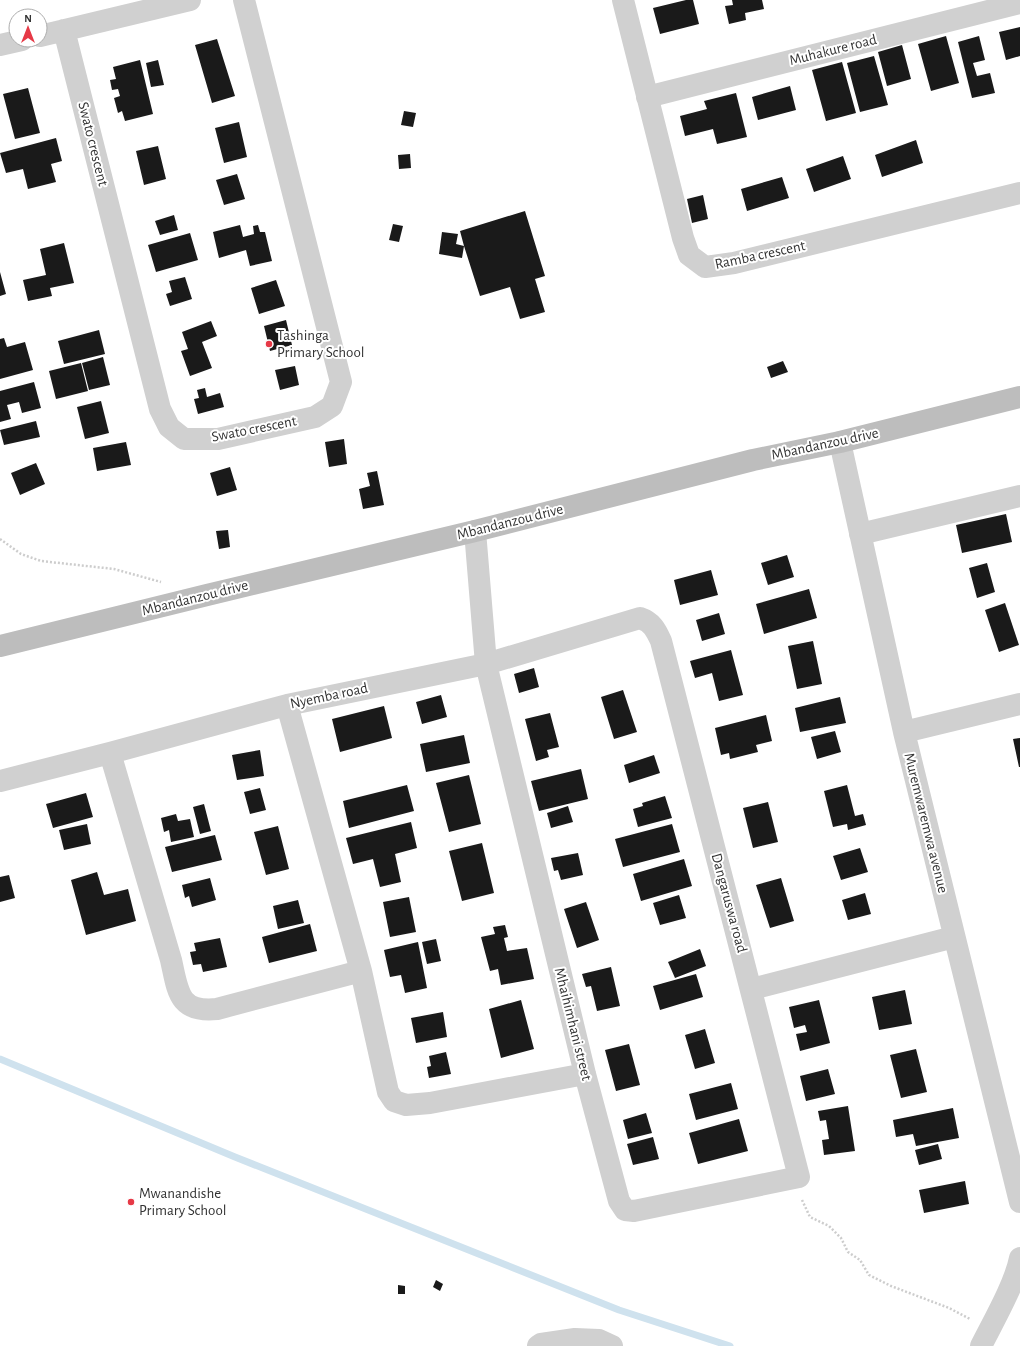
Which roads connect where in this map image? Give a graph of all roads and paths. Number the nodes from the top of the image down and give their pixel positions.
1 (190, 0) edge
2 (244, 0) edge
3 (623, 0) edge
4 (1020, 3) edge
5 (64, 30) junction
6 (48, 34) edge
7 (647, 97) junction
8 (1020, 193) edge
9 (1020, 397) edge
10 (840, 442) junction
11 (1020, 496) edge
12 (475, 531) junction
13 (860, 534) junction
14 (0, 539) edge
15 (164, 583) dead end
16 (656, 629) joint
17 (0, 646) edge
18 (486, 664) junction
19 (1020, 704) edge
20 (286, 705) junction
21 (904, 732) junction
22 (110, 753) junction
23 (0, 781) edge
24 (954, 937) junction
25 (361, 971) junction
26 (752, 989) junction
27 (585, 1074) junction
28 (800, 1177) junction
29 (1020, 1202) edge
30 (1020, 1258) edge
31 (985, 1337) edge
32 (538, 1346) edge
33 (612, 1346) edge

1 - 5 street
2 - 5 street, Swato crescent
3 - 7 street, Ramba crescent
4 - 7 street, Muhakure road
5 - 6 street
7 - 8 street, Ramba crescent
9 - 10 street, Mbandanzou drive
10 - 12 street, Mbandanzou drive
10 - 13 street, Muremwaremwa avenue
11 - 13 street
12 - 17 street, Mbandanzou drive
12 - 18 street, Mhaihimhani street
13 - 21 street, Muremwaremwa avenue
14 - 15 path
16 - 18 street, Nyemba road
16 - 26 street, Dangaruswa road
18 - 20 street, Nyemba road
18 - 27 street, Mhaihimhani street
19 - 21 street
20 - 22 street, Nyemba road
20 - 25 street
21 - 24 street, Muremwaremwa avenue
22 - 23 street, Nyemba road
22 - 25 street
24 - 26 street
24 - 29 street, Muremwaremwa avenue
25 - 27 street
26 - 28 street, Dangaruswa road
27 - 28 street, Mhaihimhani street
28 - 31 path
30 - 31 street
32 - 33 street

